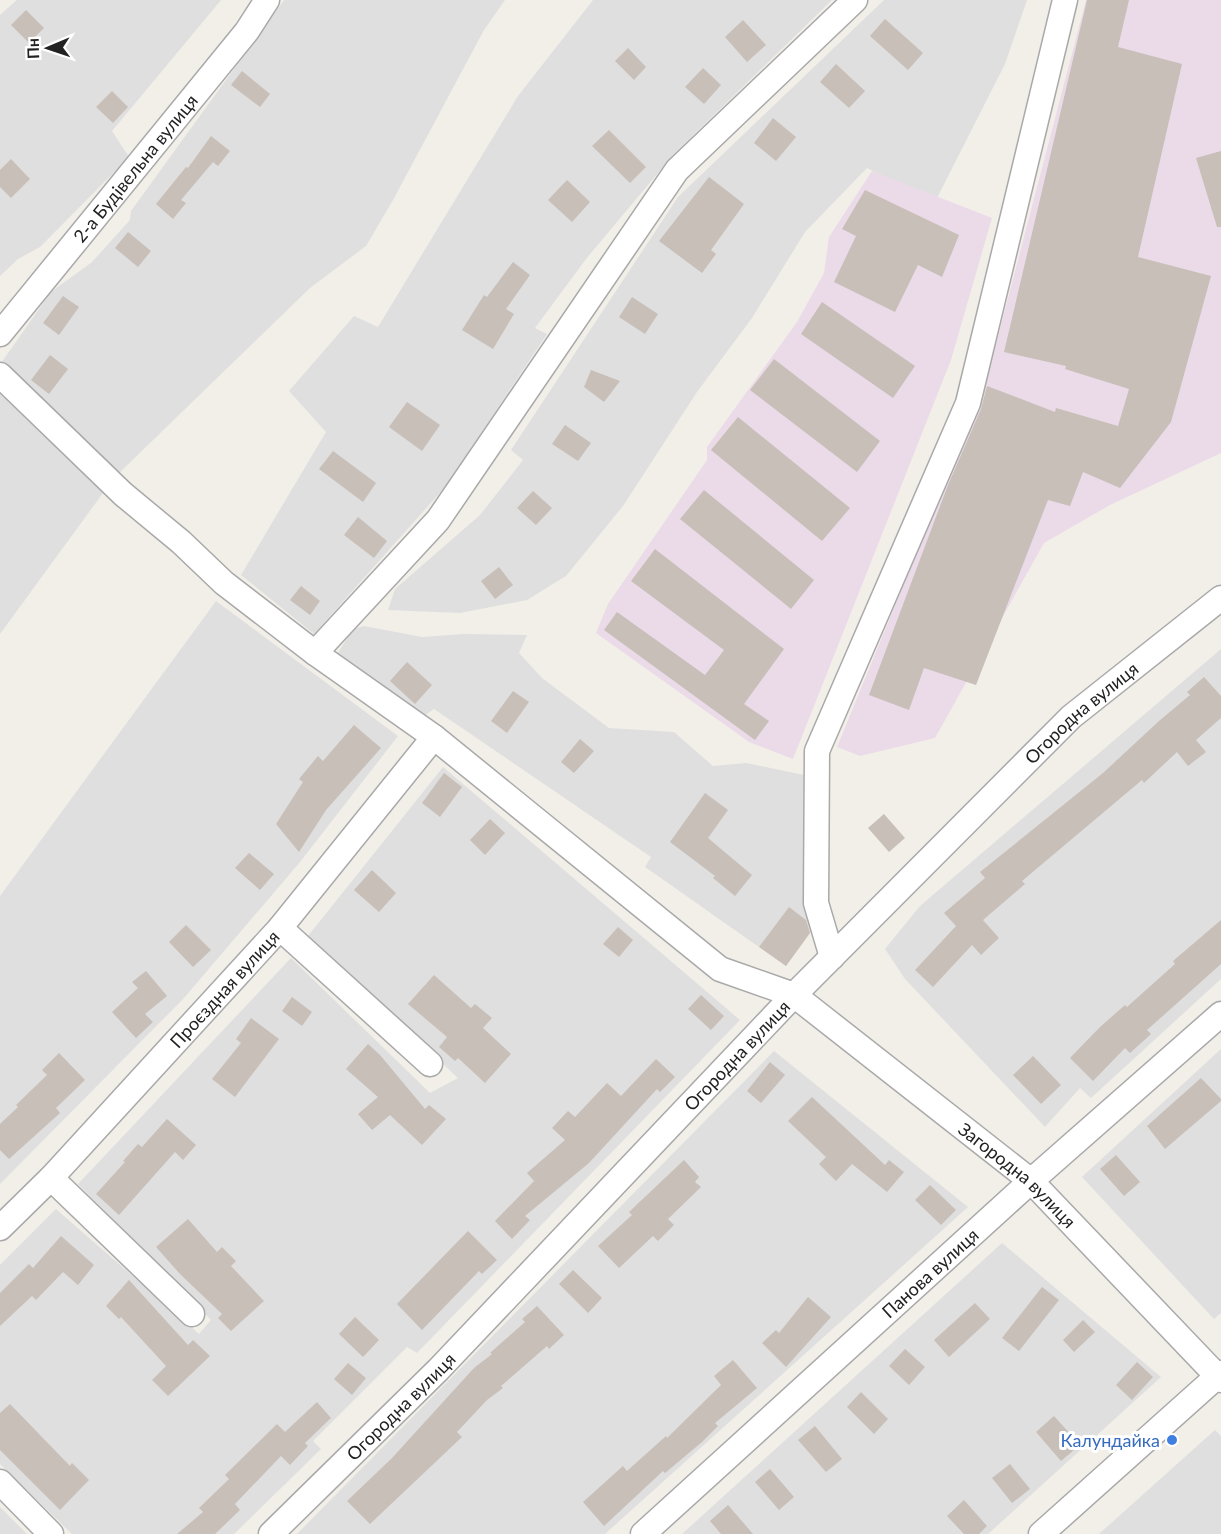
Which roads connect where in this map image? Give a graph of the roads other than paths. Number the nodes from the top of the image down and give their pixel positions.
1 (267, 0) edge
2 (855, 0) edge
3 (1065, 0) edge
4 (0, 334) edge
5 (0, 375) edge
6 (1221, 598) edge
7 (315, 653) junction
8 (434, 737) junction
9 (280, 927) junction
10 (832, 957) junction
11 (794, 995) junction
12 (1221, 1014) edge
13 (430, 1064) dead end
14 (51, 1178) junction
15 (1031, 1181) junction
16 (0, 1228) edge
17 (192, 1314) dead end
18 (1220, 1376) edge
19 (0, 1482) edge
20 (51, 1534) edge
21 (271, 1534) edge
22 (643, 1534) edge
23 (1041, 1534) edge

1 - 4 street, 2-а Будівельна вулиця
2 - 7 street
3 - 10 street
5 - 7 street, Загородна вулиця
6 - 10 street, Огородна вулиця
7 - 8 street, Загородна вулиця
8 - 9 street, Проєздная вулиця
8 - 11 street, Загородна вулиця
9 - 13 street
9 - 14 street, Проєздная вулиця
10 - 11 street, Огородна вулиця
11 - 15 street, Загородна вулиця
11 - 21 street, Огородна вулиця
12 - 15 street, Панова вулиця
14 - 16 street, Проєздная вулиця
14 - 17 street
15 - 18 street, Загородна вулиця
15 - 22 street, Панова вулиця
18 - 23 street
19 - 20 street

